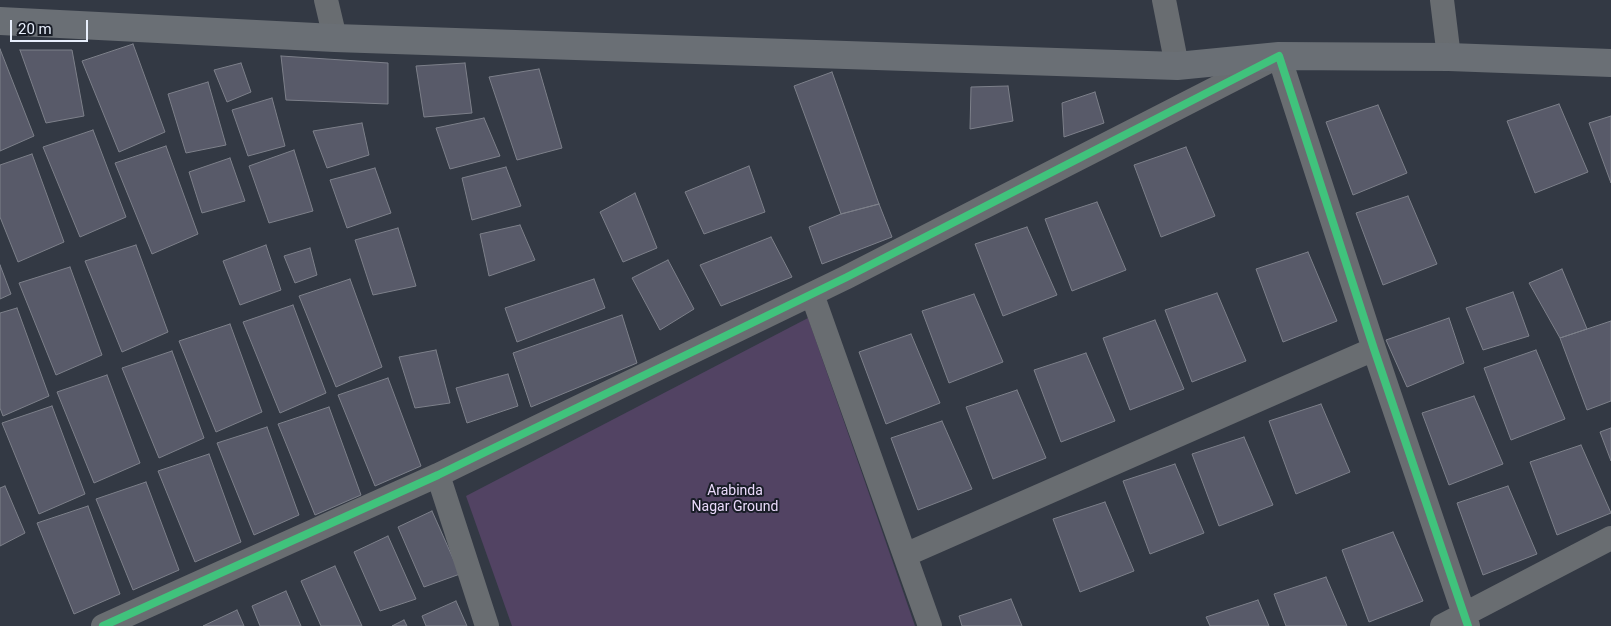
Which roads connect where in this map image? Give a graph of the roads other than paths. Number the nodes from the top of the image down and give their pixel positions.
1 (326, 0) edge
2 (1164, 0) edge
3 (1442, 0) edge
4 (0, 21) edge
5 (334, 38) junction
6 (1279, 56) junction
7 (1449, 57) junction
8 (1611, 63) edge
9 (1177, 66) junction
10 (812, 294) junction
11 (1374, 348) junction
12 (438, 475) junction
13 (1611, 538) edge
14 (905, 555) junction
15 (1466, 620) edge
16 (103, 626) edge
17 (487, 626) edge
18 (930, 626) edge
19 (1442, 626) edge

1 - 5 street
2 - 9 street
3 - 7 street
4 - 5 main road
5 - 9 main road
6 - 7 main road
6 - 9 main road
6 - 10 street
6 - 11 street
7 - 8 main road
10 - 12 street
10 - 14 street
11 - 14 street
11 - 15 street
12 - 16 street
12 - 17 street
13 - 15 street
14 - 18 street
15 - 19 street

